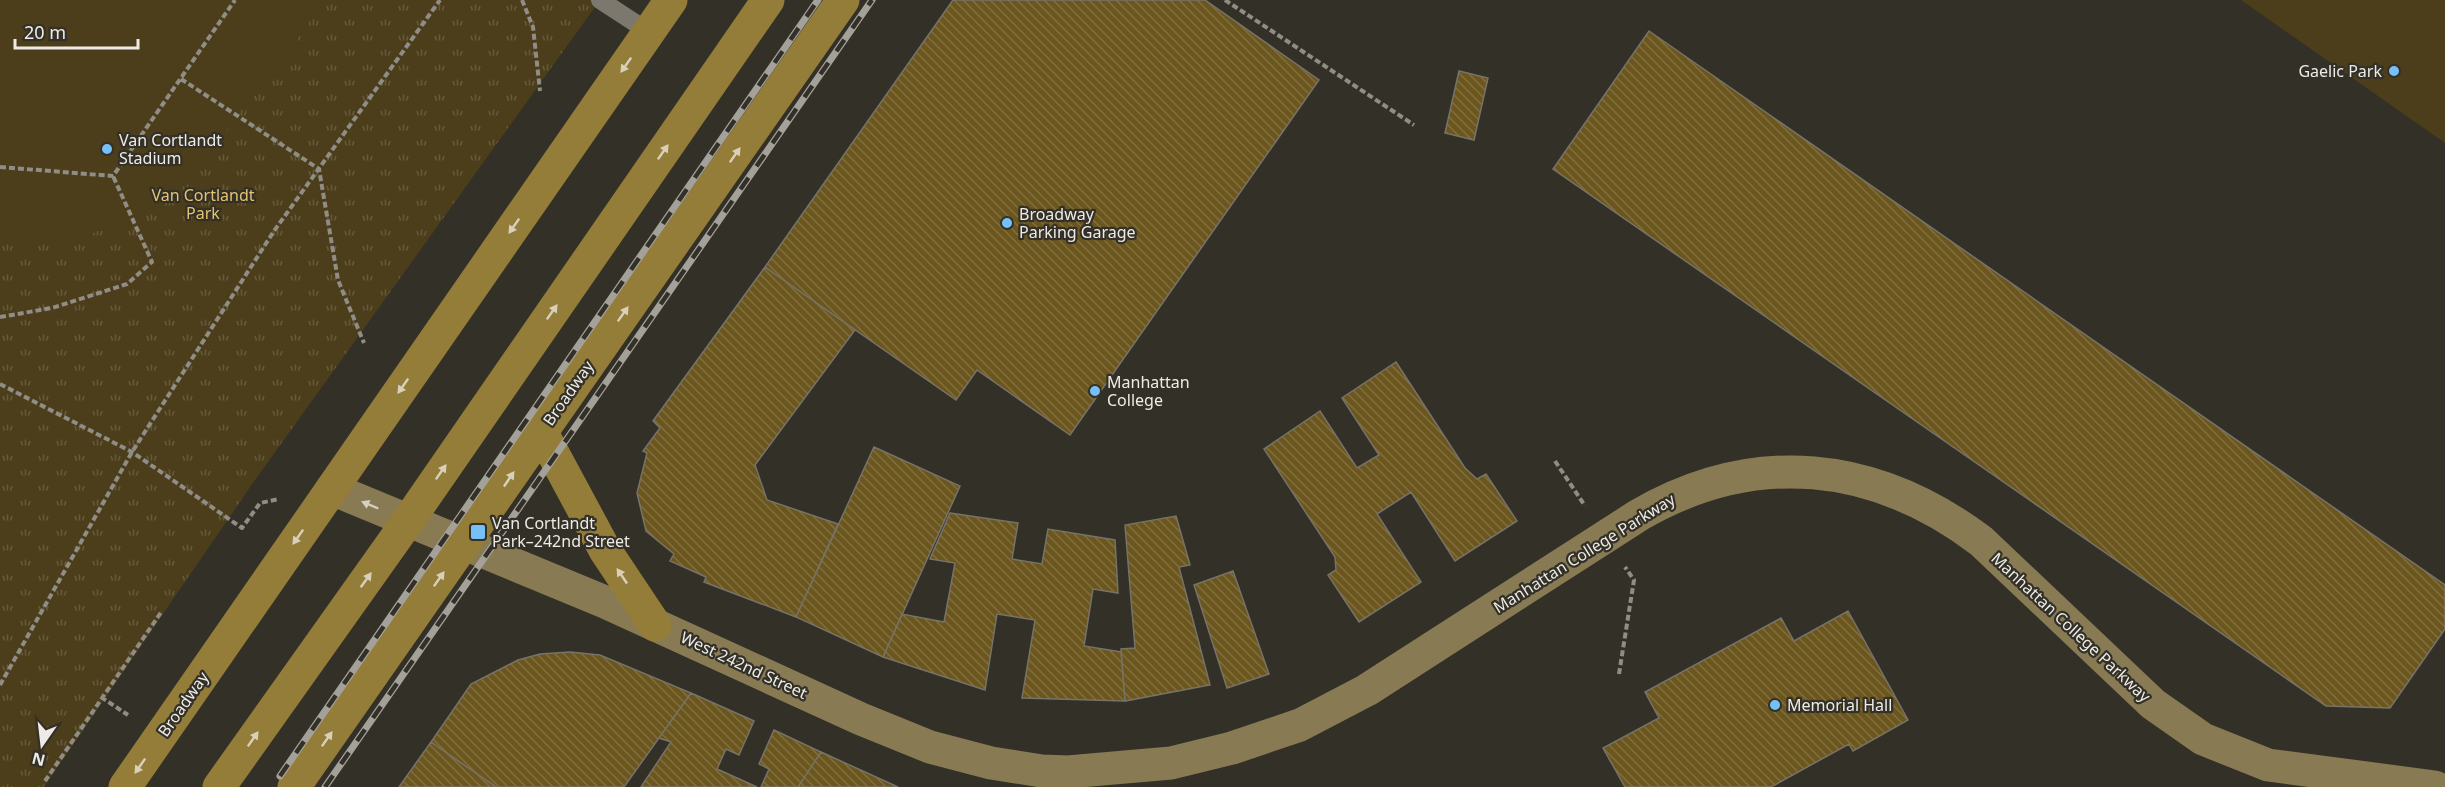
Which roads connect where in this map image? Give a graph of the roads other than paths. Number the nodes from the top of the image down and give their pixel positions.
1 (600, 0) edge
2 (671, 0) edge
3 (768, 0) edge
4 (843, 0) edge
5 (649, 32) junction
6 (541, 431) junction
7 (332, 489) junction
8 (408, 521) junction
9 (464, 544) junction
10 (655, 625) junction
11 (1171, 763) junction
12 (1039, 779) edge
13 (125, 787) edge
14 (219, 787) edge
15 (294, 787) edge
16 (1146, 787) edge
17 (2435, 787) edge

1 - 5 lane
2 - 5 main road, Broadway
8 -> 3 main road
6 -> 4 main road, Broadway
5 -> 7 main road, Broadway
9 -> 6 main road, Broadway
10 -> 6 main road
8 -> 7 street, West 242nd Street
7 -> 13 main road, Broadway
8 - 9 street, West 242nd Street
14 -> 8 main road
9 - 10 street, West 242nd Street
15 -> 9 main road, Broadway
10 - 12 street, West 242nd Street
11 - 12 street, West 242nd Street
11 - 16 street
11 - 17 street, Manhattan College Parkway

